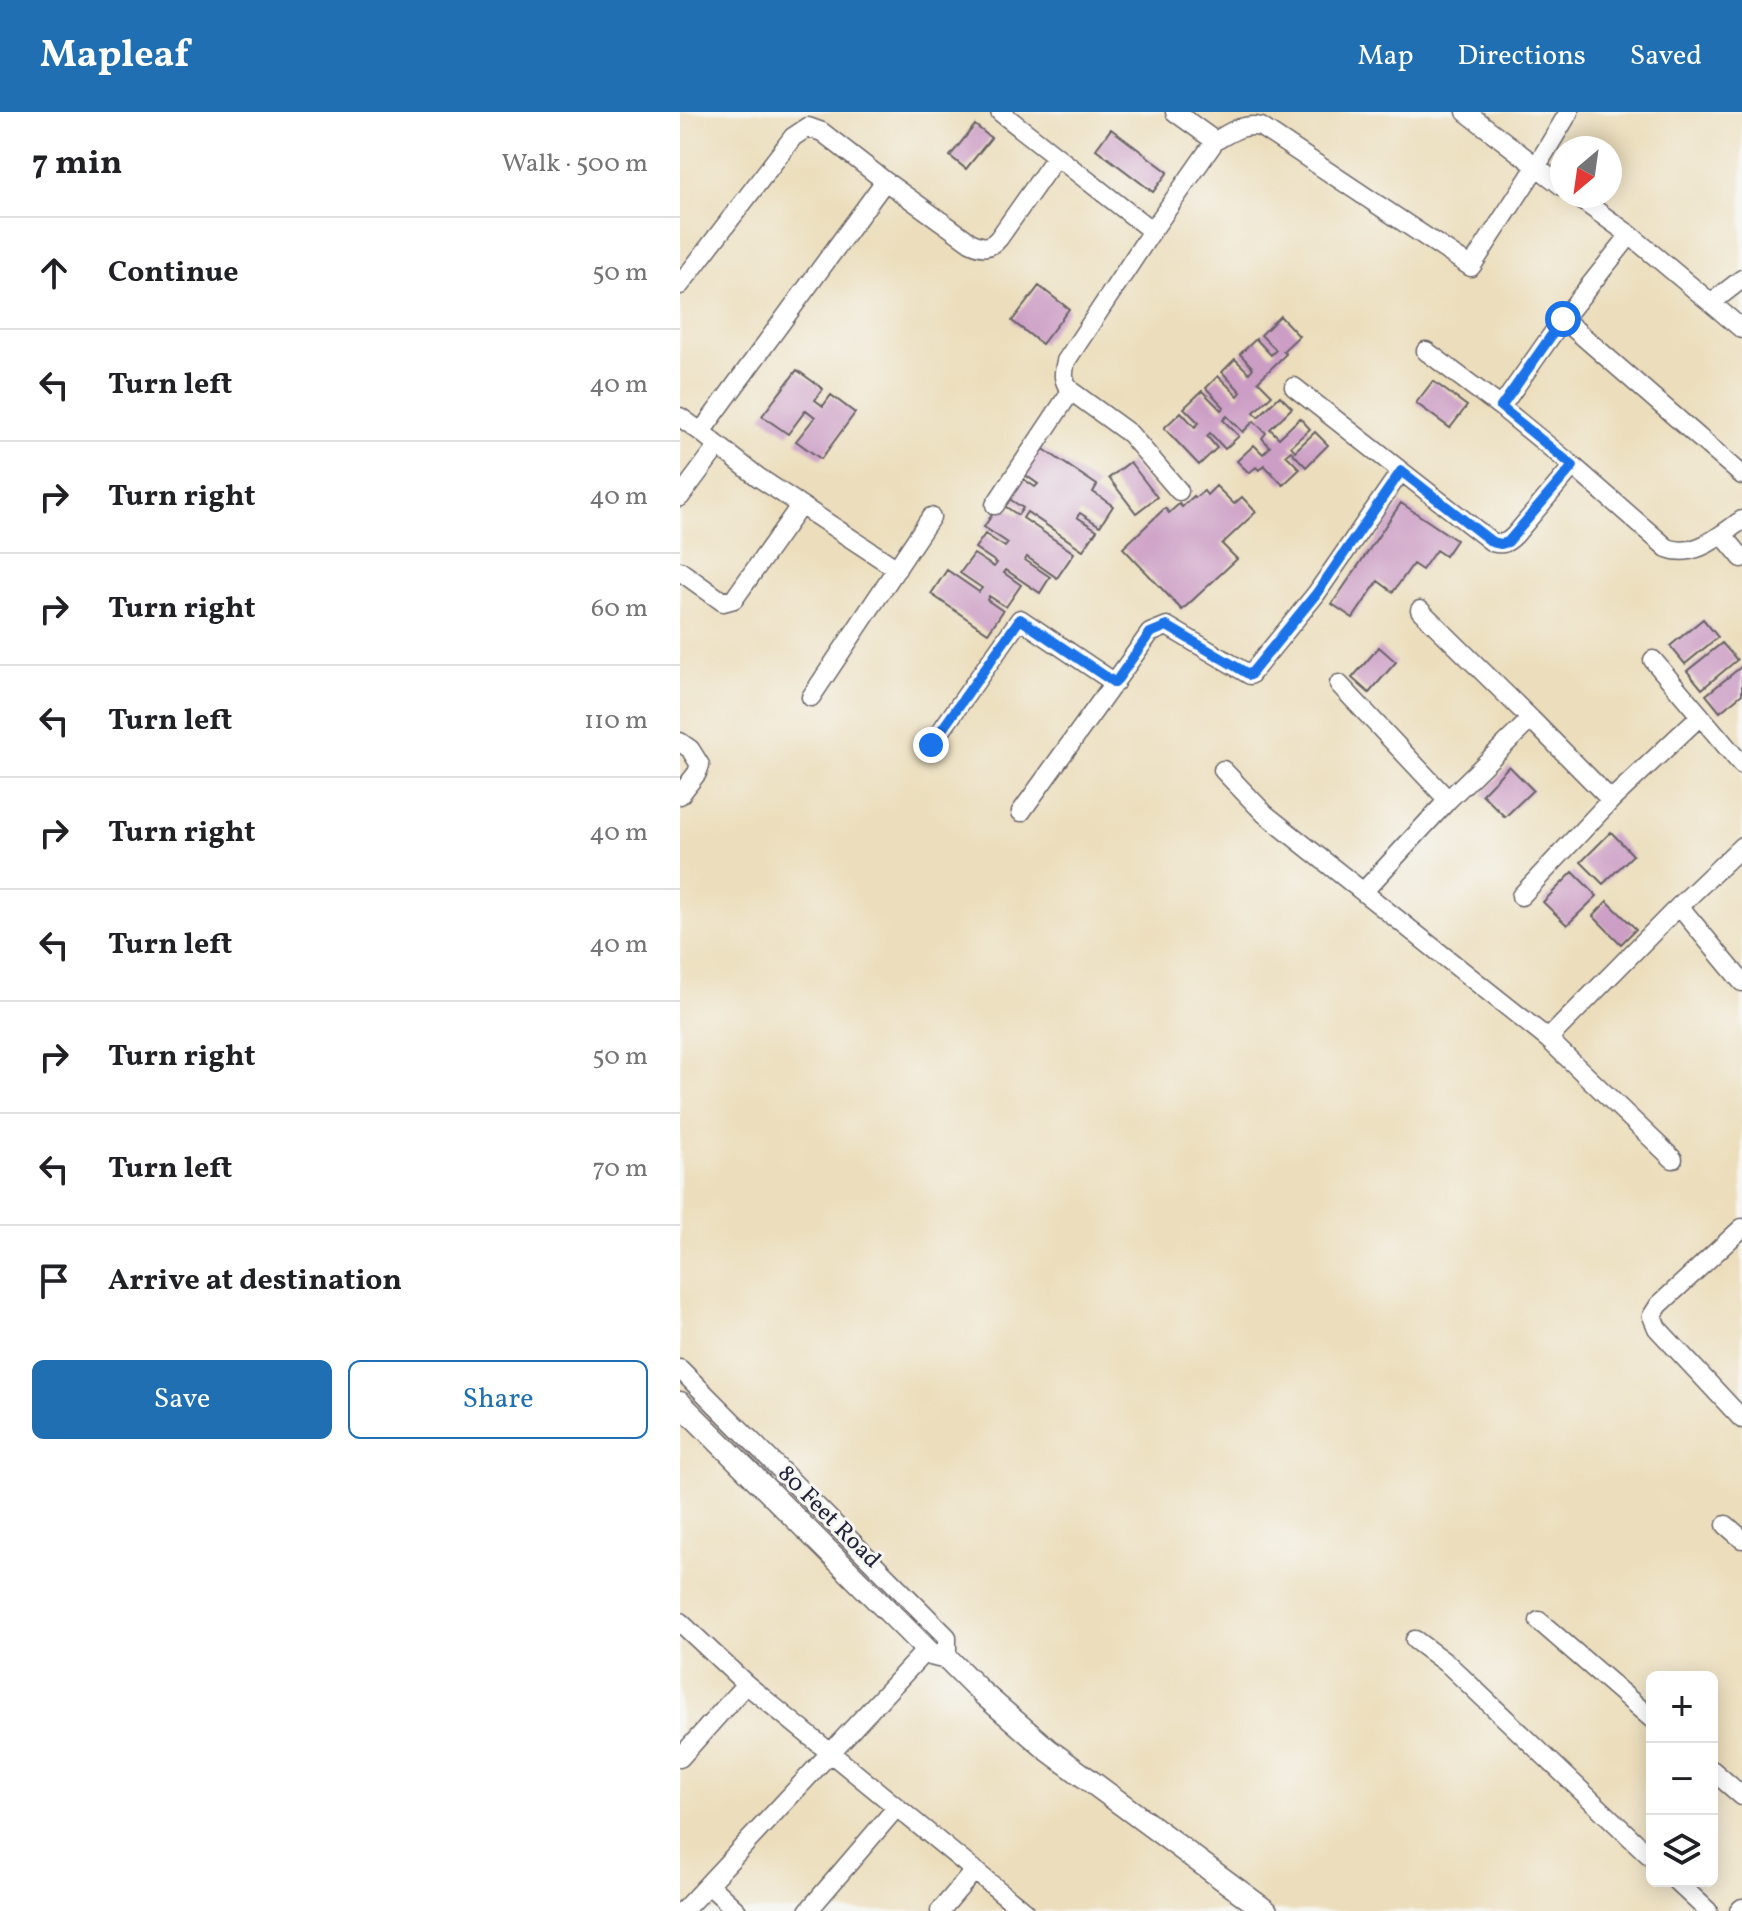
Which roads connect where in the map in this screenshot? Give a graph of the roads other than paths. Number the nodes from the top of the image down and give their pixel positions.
1 (1000, 112) edge
2 (1175, 112) edge
3 (1466, 112) edge
4 (1569, 112) edge
5 (1215, 141) junction
6 (1056, 157) junction
7 (1536, 167) junction
8 (1550, 177) edge
9 (885, 181) junction
10 (1593, 208) edge
11 (1152, 231) junction
12 (1630, 235) junction
13 (1742, 279) edge
14 (680, 285) edge
15 (1711, 303) junction
16 (1563, 319) junction
17 (1742, 329) edge
18 (1426, 351) dead end
19 (1294, 387) dead end
20 (1071, 391) junction
21 (1501, 407) junction
22 (680, 417) edge
23 (701, 432) junction
24 (718, 446) junction
25 (1573, 466) junction
26 (1401, 471) junction
27 (1742, 475) edge
28 (1179, 491) dead end
29 (680, 497) edge
30 (995, 505) dead end
31 (800, 506) junction
32 (931, 517) dead end
33 (1742, 520) edge
34 (1722, 534) junction
35 (1742, 558) edge
36 (897, 569) junction
37 (680, 571) edge
38 (1420, 610) dead end
39 (1653, 660) dead end
40 (1115, 683) junction
41 (1339, 684) dead end
42 (811, 697) dead end
43 (1700, 716) junction
44 (1531, 719) junction
45 (680, 742) edge
46 (931, 745) dead end
47 (1742, 765) edge
48 (1223, 770) dead end
49 (680, 795) edge
50 (1448, 800) junction
51 (1611, 800) junction
52 (1021, 812) dead end
53 (1742, 846) edge
54 (1363, 892) junction
55 (1521, 896) dead end
56 (1679, 906) junction
57 (1742, 982) edge
58 (1548, 1039) junction
59 (1673, 1159) dead end
60 (1742, 1228) edge
61 (680, 1369) edge
62 (680, 1403) edge
63 (1742, 1419) edge
64 (1726, 1525) dead end
65 (1742, 1539) edge
66 (1539, 1621) dead end
67 (680, 1622) edge
68 (1415, 1640) dead end
69 (937, 1653) junction
70 (746, 1684) junction
71 (1646, 1714) edge
72 (830, 1753) junction
73 (680, 1758) edge
74 (1718, 1775) edge
75 (1742, 1796) edge
76 (896, 1808) junction
77 (1646, 1852) edge
78 (974, 1871) junction
79 (708, 1884) junction
80 (1682, 1887) edge
81 (683, 1911) edge
82 (737, 1911) edge
83 (808, 1911) edge
84 (940, 1911) edge
85 (1024, 1911) edge
86 (1266, 1911) edge
87 (1708, 1911) edge

1 - 6 street
2 - 5 street
3 - 7 street
4 - 7 street
5 - 7 street
5 - 11 street
6 - 9 street
6 - 11 street
7 - 8 street
9 - 14 street
9 - 23 street
10 - 12 street
11 - 20 street
12 - 15 street
12 - 16 street
13 - 15 street
15 - 17 street
16 - 21 street
16 - 27 street
18 - 21 street
19 - 26 street
20 - 28 street
20 - 30 street
21 - 25 street
22 - 23 street
23 - 24 street
24 - 29 street
24 - 31 street
25 - 26 street
25 - 34 street
26 - 40 street
31 - 36 street
31 - 37 street
32 - 36 street
33 - 34 street
34 - 35 street
36 - 42 street
38 - 44 street
39 - 43 street
40 - 46 street
40 - 52 street
41 - 50 street
43 - 47 street
43 - 51 street
44 - 50 street
44 - 51 street
45 - 49 street
48 - 54 street
50 - 54 street
51 - 55 street
53 - 56 street
54 - 58 street
56 - 57 street
56 - 58 street
58 - 59 street
60 - 63 street
61 - 69 street
62 - 69 street, 80 Feet Road
64 - 65 street
66 - 71 street
67 - 70 street
68 - 77 street
69 - 72 street
69 - 86 street, 80 Feet Road
70 - 72 street
70 - 73 street
72 - 76 street
72 - 79 street
74 - 75 street
76 - 78 street
76 - 83 street
78 - 84 street
78 - 85 street
79 - 81 street
79 - 82 street
80 - 87 street

